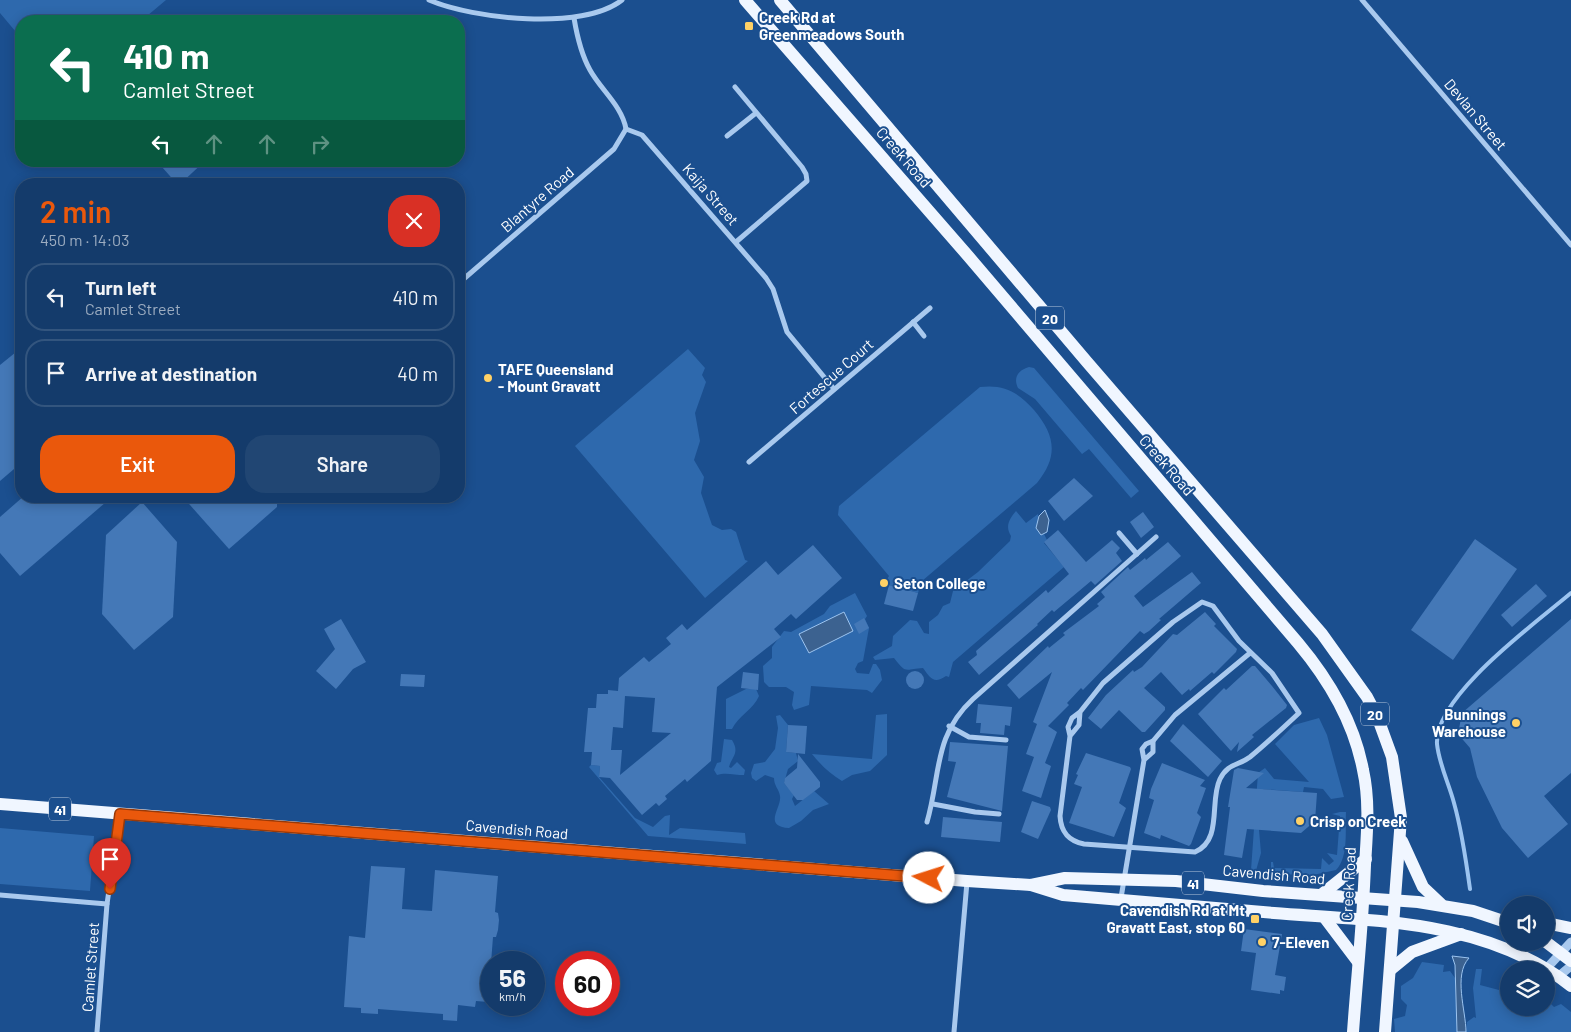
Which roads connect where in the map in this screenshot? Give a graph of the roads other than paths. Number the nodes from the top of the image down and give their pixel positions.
1 (429, 0) edge
2 (622, 0) edge
3 (745, 0) edge
4 (780, 0) edge
5 (1362, 0) edge
6 (574, 18) junction
7 (735, 87) dead end
8 (756, 113) junction
9 (626, 129) junction
10 (727, 136) dead end
11 (736, 242) junction
12 (1571, 245) edge
13 (465, 278) edge
14 (930, 308) dead end
15 (913, 322) junction
16 (924, 336) dead end
17 (834, 389) junction
18 (749, 462) dead end
19 (1119, 533) dead end
20 (1156, 538) dead end
21 (1137, 554) junction
22 (1250, 653) junction
23 (1080, 712) junction
24 (949, 726) junction
25 (1070, 736) junction
26 (1006, 740) dead end
27 (1153, 741) junction
28 (1144, 760) junction
29 (0, 804) edge
30 (933, 804) junction
31 (120, 814) junction
32 (999, 814) dead end
33 (927, 822) dead end
34 (1401, 839) junction
35 (1129, 848) junction
36 (1366, 859) junction
37 (1122, 879) junction
38 (967, 882) junction
39 (1031, 885) junction
40 (0, 895) edge
41 (1321, 896) junction
42 (1364, 898) junction
43 (1121, 900) junction
44 (1396, 900) junction
45 (107, 904) junction
46 (1443, 905) junction
47 (1324, 917) junction
48 (1500, 919) edge
49 (1362, 920) junction
50 (1394, 924) junction
51 (1555, 925) edge
52 (1571, 928) edge
53 (1461, 934) junction
54 (1571, 942) edge
55 (1555, 949) edge
56 (1566, 957) edge
57 (1530, 961) edge
58 (1358, 962) junction
59 (1555, 964) edge
60 (1571, 966) edge
61 (1390, 970) junction
62 (1555, 974) edge
63 (1559, 976) junction
64 (1571, 986) edge
65 (97, 1032) edge
66 (954, 1032) edge
67 (1353, 1032) edge
68 (1385, 1032) edge

1 - 6 street
2 - 6 street
3 - 36 main road, Creek Road / 20
4 - 34 main road, Creek Road / 20
5 - 12 street, Devlan Street
6 - 9 street
7 - 8 street
8 - 10 street
8 - 11 street
9 - 11 street, Kaija Street
9 - 13 street, Blantyre Road
11 - 17 street, Kaija Street
14 - 15 street, Fortescue Court
15 - 16 street
15 - 17 street, Fortescue Court
17 - 18 street, Fortescue Court
19 - 21 street
20 - 21 street
21 - 24 street
22 - 23 street
22 - 27 street
22 - 35 street
23 - 25 street
23 - 25 street
24 - 26 street
24 - 30 street
25 - 35 street
27 - 28 street
27 - 28 street
28 - 35 street
29 - 31 main road, Cavendish Road / 41
30 - 32 street
30 - 33 street
31 - 38 main road, Cavendish Road / 41
31 - 45 street, Camlet Street
34 - 44 main road, Creek Road / 20
34 - 46 main road
35 - 37 street
36 - 41 main road
36 - 42 main road, Creek Road / 20
37 - 39 main road, Cavendish Road / 41
37 - 41 main road, Cavendish Road / 41
37 - 43 street
38 - 39 main road, Cavendish Road / 41
38 - 66 street
39 - 43 main road, Cavendish Road / 41
40 - 45 street
41 - 42 main road, Cavendish Road / 41
42 - 44 main road, Cavendish Road / 41
42 - 49 main road, Creek Road / 20
43 - 47 main road, Cavendish Road / 41
44 - 46 main road, 41
44 - 50 main road, Creek Road / 20
45 - 65 street, Camlet Street
46 - 48 main road, 41
47 - 49 main road, Cavendish Road / 41
47 - 58 main road
49 - 50 main road, Cavendish Road / 41
49 - 58 main road, Creek Road / 20
50 - 53 main road, 41
50 - 61 main road, Creek Road / 20
51 - 52 main road
53 - 57 main road, 41
53 - 61 main road
54 - 56 street
55 - 56 main road
56 - 59 street
58 - 67 main road, Creek Road / 20
60 - 63 street
61 - 68 main road, Creek Road / 20
62 - 63 main road, 41
63 - 64 main road, 41

